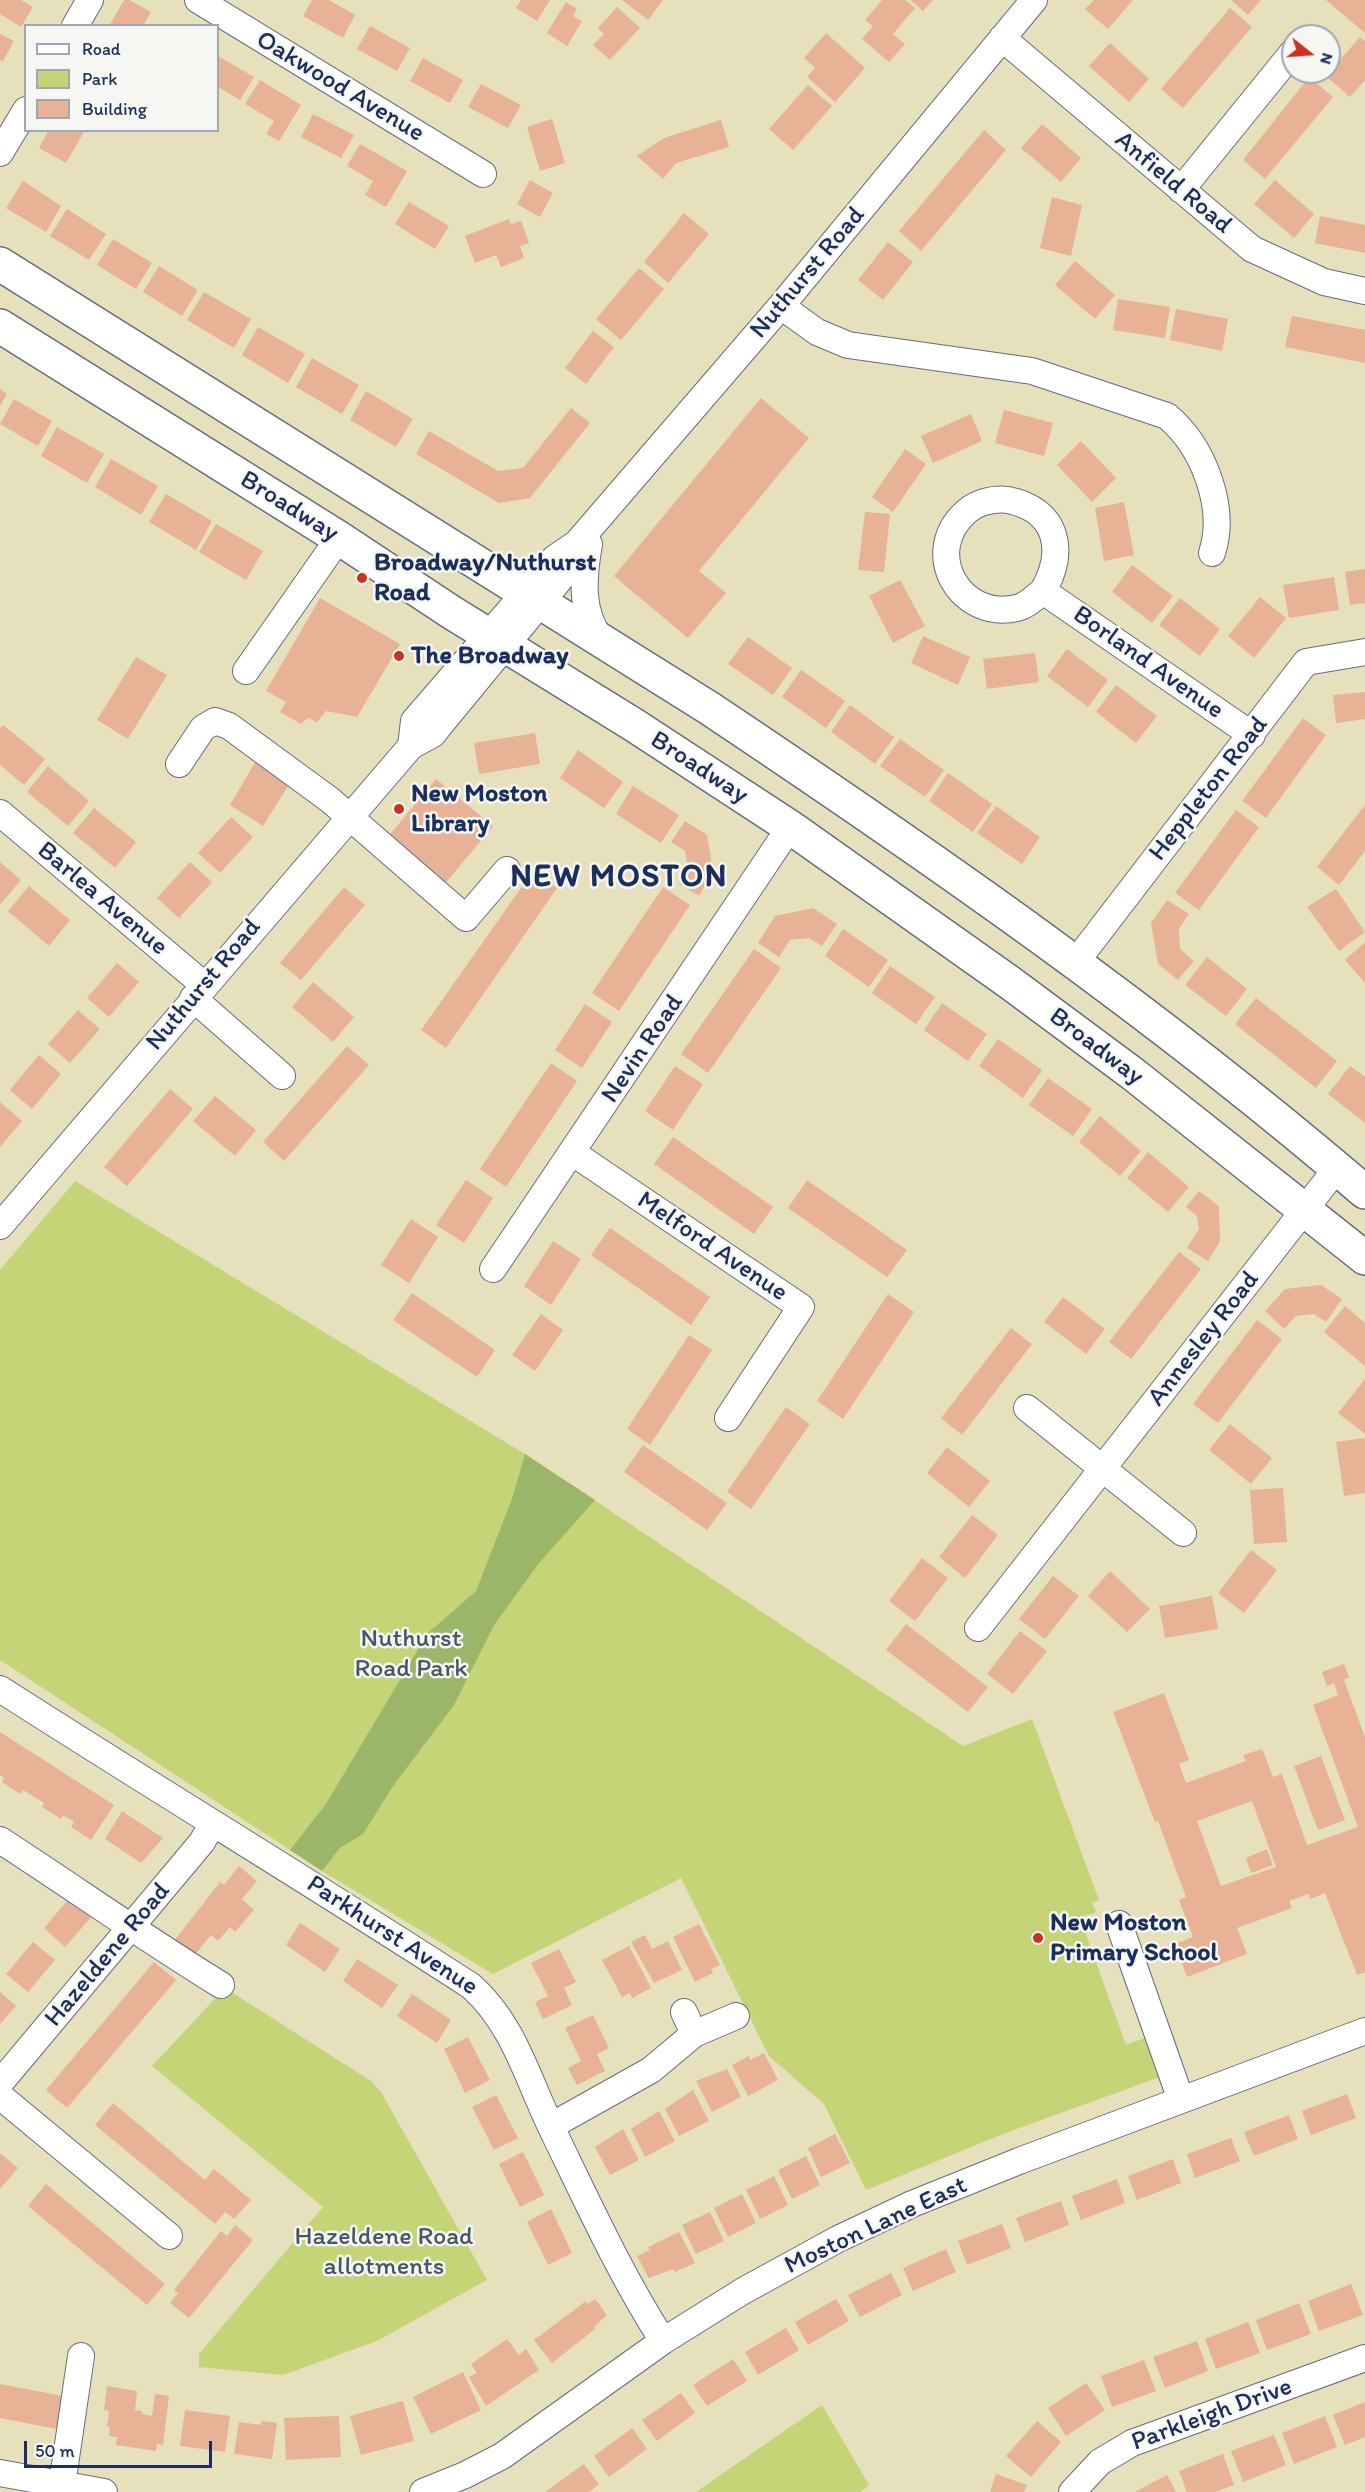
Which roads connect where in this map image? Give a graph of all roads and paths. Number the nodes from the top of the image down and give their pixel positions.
1 (90, 0) edge
2 (198, 0) edge
3 (1034, 0) edge
4 (76, 24) edge
5 (1002, 38) junction
6 (1281, 67) edge
7 (24, 113) edge
8 (0, 153) edge
9 (483, 174) dead end
10 (1181, 190) junction
11 (0, 264) edge
12 (1365, 291) edge
13 (781, 306) junction
14 (0, 326) edge
15 (595, 521) junction
16 (339, 538) junction
17 (1212, 553) dead end
18 (1043, 591) junction
19 (532, 598) junction
20 (498, 640) junction
21 (601, 640) junction
22 (1365, 652) edge
23 (246, 671) dead end
24 (1252, 735) junction
25 (179, 764) dead end
26 (0, 813) edge
27 (349, 816) junction
28 (790, 827) junction
29 (507, 870) dead end
30 (1075, 963) junction
31 (198, 991) junction
32 (282, 1076) dead end
33 (573, 1153) junction
34 (1337, 1168) junction
35 (1365, 1192) edge
36 (1305, 1209) junction
37 (0, 1226) edge
38 (1365, 1258) edge
39 (493, 1269) dead end
40 (1027, 1408) dead end
41 (728, 1418) dead end
42 (1102, 1469) junction
43 (1183, 1533) dead end
44 (978, 1628) dead end
45 (0, 1689) edge
46 (213, 1824) junction
47 (0, 1840) edge
48 (1119, 1924) dead end
49 (132, 1927) junction
50 (221, 1985) dead end
51 (736, 2016) dead end
52 (1365, 2031) edge
53 (0, 2083) edge
54 (0, 2096) edge
55 (1181, 2100) junction
56 (551, 2126) junction
57 (168, 2236) dead end
58 (663, 2341) junction
59 (81, 2356) dead end
60 (1365, 2358) edge
61 (0, 2473) edge
62 (62, 2485) junction
63 (104, 2492) edge
64 (423, 2492) edge
65 (1072, 2492) edge

1 - 4 street
2 - 9 street, Oakwood Avenue
3 - 5 street, Nuthurst Road
5 - 10 street, Anfield Road
5 - 13 street, Nuthurst Road
6 - 10 street
7 - 8 street
10 - 12 street, Anfield Road
11 - 19 highway, Broadway
13 - 15 street, Nuthurst Road
13 - 17 street
14 - 16 highway, Broadway
15 - 19 street, Nuthurst Road
15 - 21 street
16 - 20 highway, Broadway
16 - 23 street
18 - 18 street
18 - 24 street, Borland Avenue
19 - 20 street, Nuthurst Road
19 - 21 highway, Broadway
20 - 27 street, Nuthurst Road
20 - 28 highway, Broadway
21 - 30 highway, Broadway
22 - 24 street, Heppleton Road
24 - 30 street, Heppleton Road
25 - 27 street
26 - 31 street, Barlea Avenue
27 - 29 street
27 - 31 street, Nuthurst Road
28 - 33 street, Nevin Road
28 - 36 highway, Broadway
30 - 34 highway, Broadway
31 - 32 street, Barlea Avenue
31 - 37 street, Nuthurst Road
33 - 39 street, Nevin Road
33 - 41 street, Melford Avenue
34 - 35 highway, Broadway
34 - 36 street, Annesley Road
36 - 38 highway, Broadway
36 - 42 street, Annesley Road
40 - 42 street
42 - 43 street
42 - 44 street, Annesley Road
45 - 46 street, Parkhurst Avenue
46 - 49 street, Hazeldene Road
46 - 56 street, Parkhurst Avenue
47 - 49 street
48 - 55 street
49 - 50 street
49 - 53 street, Hazeldene Road
51 - 56 street
52 - 55 street, Moston Lane East
54 - 57 street
55 - 58 street, Moston Lane East
56 - 58 street, Parkhurst Avenue
58 - 64 street, Moston Lane East
59 - 62 street
60 - 65 street, Parkleigh Drive
61 - 62 street
62 - 63 street

